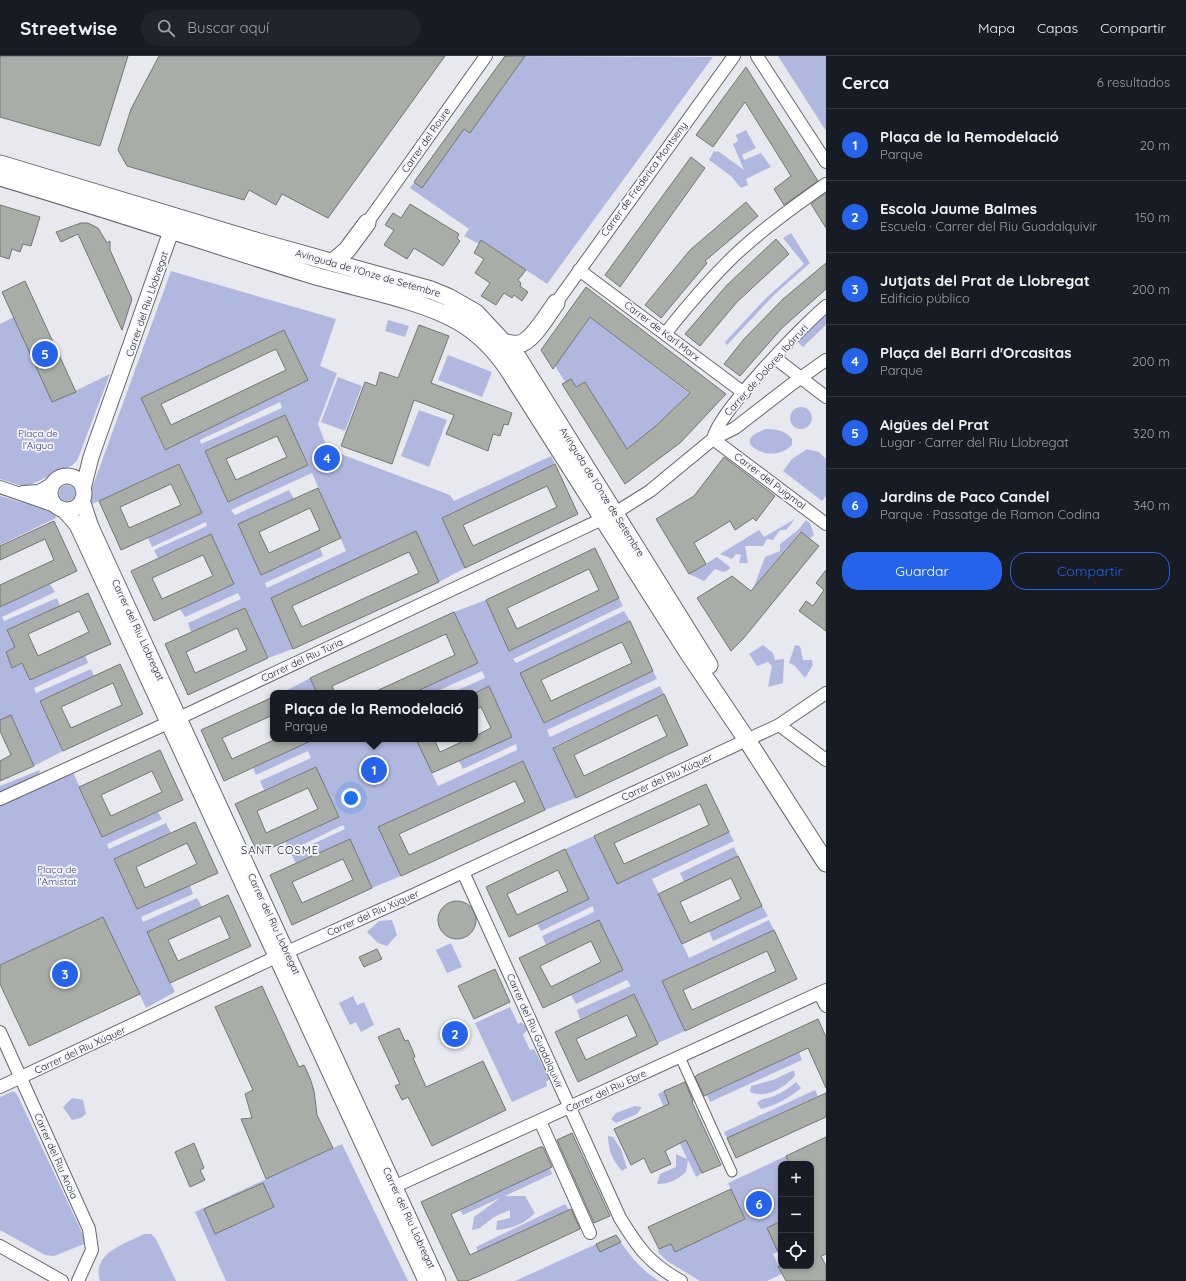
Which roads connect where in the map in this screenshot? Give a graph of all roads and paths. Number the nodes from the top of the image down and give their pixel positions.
1 (486, 56) edge
2 (734, 56) edge
3 (757, 56) edge
4 (826, 162) edge
5 (0, 164) edge
6 (0, 177) edge
7 (826, 184) edge
8 (366, 223) joint
9 (174, 224) junction
10 (333, 262) junction
11 (579, 270) junction
12 (556, 303) junction
13 (826, 306) edge
14 (476, 313) junction
15 (458, 321) junction
16 (665, 334) junction
17 (505, 342) junction
18 (774, 358) junction
19 (826, 360) edge
20 (530, 377) junction
21 (800, 378) junction
22 (744, 393) junction
23 (826, 397) edge
24 (713, 439) junction
25 (92, 457) junction
26 (67, 476) junction
27 (53, 483) junction
28 (0, 486) edge
29 (16, 492) junction
30 (82, 495) junction
31 (61, 508) junction
32 (609, 516) junction
33 (826, 524) edge
34 (826, 693) edge
35 (174, 720) junction
36 (779, 725) junction
37 (747, 740) junction
38 (826, 760) edge
39 (0, 798) edge
40 (826, 863) edge
41 (463, 872) junction
42 (281, 955) junction
43 (823, 991) edge
44 (826, 1006) edge
45 (0, 1032) edge
46 (680, 1057) junction
47 (21, 1078) junction
48 (0, 1087) edge
49 (570, 1107) junction
50 (540, 1121) junction
51 (732, 1172) dead end
52 (390, 1189) junction
53 (590, 1233) dead end
54 (0, 1246) edge
55 (62, 1281) edge
56 (78, 1281) edge
57 (426, 1281) edge
58 (438, 1281) edge
59 (681, 1281) edge

1 - 8 street, Carrer del Roure
2 - 11 street, Carrer de Frederica Montseny
3 - 4 street
5 - 9 main road, Avinguda de l'Onze de Setembre
6 - 9 main road, Avinguda de l'Onze de Setembre
7 - 16 street
8 - 10 main road
9 - 10 main road, Avinguda de l'Onze de Setembre
9 - 15 main road, Avinguda de l'Onze de Setembre
9 - 25 street, Carrer del Riu Llobregat
10 - 14 main road, Avinguda de l'Onze de Setembre
11 - 12 street, Carrer de Frederica Montseny
11 - 16 street, Carrer de Karl Marx
12 - 14 main road
12 - 17 main road
12 - 20 main road
13 - 18 street, Carrer de Dolores Ibárruri
14 - 17 main road, Avinguda de l'Onze de Setembre
15 - 17 main road
15 - 32 main road, Avinguda de l'Onze de Setembre
16 - 22 street, Carrer de Karl Marx
17 - 20 main road, Avinguda de l'Onze de Setembre
18 - 21 street
18 - 22 street, Carrer de Dolores Ibárruri
19 - 21 street, Carrer de Dolores Ibárruri
20 - 32 main road, Avinguda de l'Onze de Setembre
21 - 23 street
21 - 24 street, Carrer de Dolores Ibárruri
22 - 24 street, Carrer de Dolores Ibárruri
24 - 32 street, Carrer de Dolores Ibárruri
24 - 33 street, Carrer del Puigmal
25 - 26 street, Carrer del Riu Llobregat
25 - 30 street, Carrer del Riu Llobregat
26 - 27 street
26 - 30 street
27 - 29 street
27 - 31 street
28 - 29 street
29 - 31 street
30 - 31 street
30 - 35 street, Carrer del Riu Llobregat
31 - 35 street, Carrer del Riu Llobregat
32 - 35 street, Carrer del Riu Túria
32 - 37 main road, Avinguda de l'Onze de Setembre
34 - 36 street, Carrer del Riu Xúquer
35 - 39 street, Carrer del Riu Túria
35 - 42 street, Carrer del Riu Llobregat
36 - 37 street, Carrer del Riu Xúquer
36 - 38 street
37 - 40 main road, Avinguda de l'Onze de Setembre
37 - 41 street, Carrer del Riu Xúquer
41 - 42 street, Carrer del Riu Xúquer
41 - 49 street, Carrer del Riu Guadalquivir
42 - 47 street, Carrer del Riu Xúquer
42 - 52 street, Carrer del Riu Llobregat
43 - 44 street
43 - 46 street, Carrer del Riu Ebre
45 - 47 street, Carrer del Riu Anoia
46 - 49 street, Carrer del Riu Ebre
46 - 51 street
47 - 48 street, Carrer del Riu Xúquer
47 - 56 street, Carrer del Riu Anoia
49 - 50 street, Carrer del Riu Ebre
49 - 59 street, Carrer del Riu Guadalquivir
50 - 52 street, Carrer del Riu Ebre
50 - 53 street
52 - 57 street, Carrer del Riu Llobregat
52 - 58 street, Carrer del Riu Llobregat
54 - 55 street

